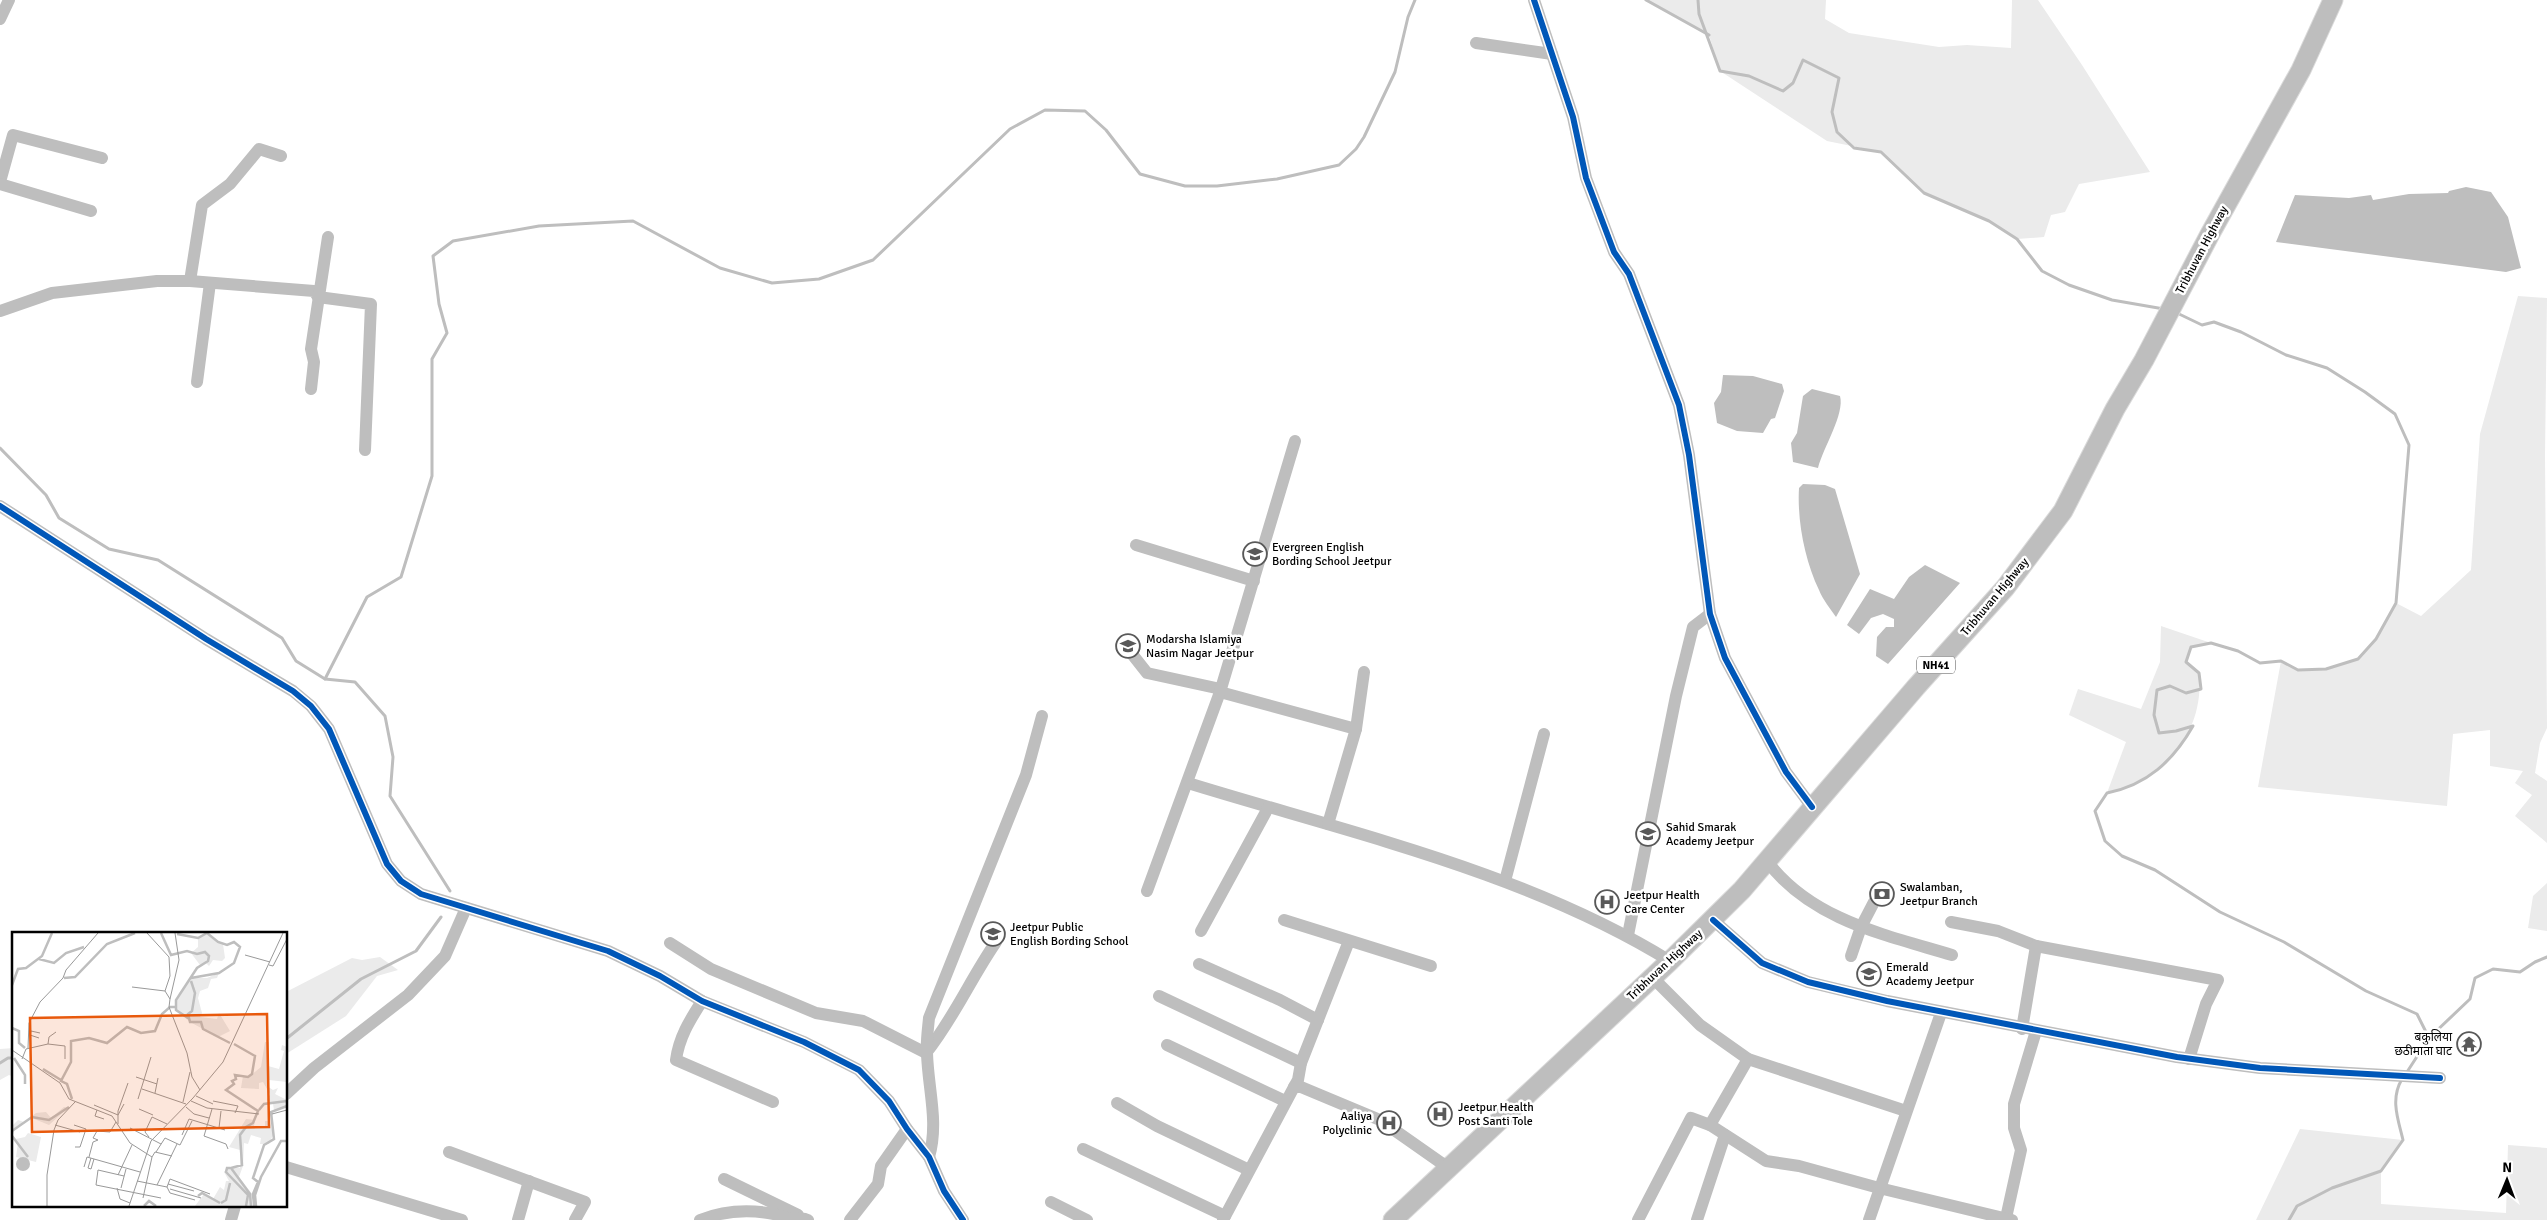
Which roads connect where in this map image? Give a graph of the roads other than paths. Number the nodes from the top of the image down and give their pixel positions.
1 (9, 0) edge
2 (1534, 0) edge
3 (2333, 0) edge
4 (0, 19) edge
5 (1476, 43) dead end
6 (1552, 54) junction
7 (281, 156) dead end
8 (102, 158) dead end
9 (0, 183) edge
10 (91, 211) dead end
11 (328, 237) dead end
12 (190, 281) junction
13 (210, 283) junction
14 (318, 297) junction
15 (0, 311) edge
16 (198, 382) dead end
17 (311, 389) dead end
18 (1295, 441) dead end
19 (365, 450) dead end
20 (0, 506) edge
21 (1136, 545) dead end
22 (1254, 581) junction
23 (1710, 614) junction
24 (1132, 654) dead end
25 (1364, 672) dead end
26 (1220, 692) junction
27 (1042, 716) dead end
28 (1356, 729) junction
29 (1544, 734) dead end
30 (1188, 783) junction
31 (1812, 807) junction
32 (1268, 808) junction
33 (1328, 824) junction
34 (1767, 862) junction
35 (1505, 881) junction
36 (1147, 891) dead end
37 (1874, 902) dead end
38 (466, 908) junction
39 (1284, 920) dead end
40 (1713, 920) junction
41 (1951, 922) dead end
42 (1861, 927) junction
43 (1201, 931) dead end
44 (1628, 935) junction
45 (1349, 941) junction
46 (996, 942) dead end
47 (670, 943) dead end
48 (2036, 946) junction
49 (1952, 955) dead end
50 (1851, 956) dead end
51 (1670, 961) junction
52 (1199, 964) dead end
53 (1431, 966) dead end
54 (1653, 978) junction
55 (1159, 996) dead end
56 (702, 1001) junction
57 (1941, 1013) junction
58 (1318, 1020) junction
59 (2022, 1029) junction
60 (2036, 1031) junction
61 (1167, 1045) dead end
62 (926, 1052) junction
63 (1748, 1059) junction
64 (2189, 1059) junction
65 (1301, 1063) junction
66 (2440, 1078) dead end
67 (1294, 1087) junction
68 (288, 1092) edge
69 (773, 1102) dead end
70 (1285, 1102) junction
71 (1117, 1103) dead end
72 (1906, 1111) junction
73 (1710, 1125) junction
74 (907, 1129) junction
75 (1726, 1135) junction
76 (1083, 1149) dead end
77 (449, 1152) dead end
78 (929, 1158) junction
79 (1447, 1167) junction
80 (288, 1168) edge
81 (1249, 1170) junction
82 (724, 1179) dead end
83 (529, 1181) junction
84 (1879, 1188) junction
85 (1051, 1202) dead end
86 (1224, 1218) edge
87 (805, 1219) edge
88 (2009, 1219) edge
89 (462, 1220) edge
90 (518, 1220) edge
91 (575, 1220) edge
92 (700, 1220) edge
93 (850, 1220) edge
94 (962, 1220) edge
95 (1087, 1220) edge
96 (1393, 1220) edge
97 (1638, 1220) edge
98 (1697, 1220) edge
99 (1869, 1220) edge

1 - 4 street
2 - 6 street
3 - 31 highway, Tribhuvan Highway / NH41
5 - 6 street
6 - 23 street
7 - 12 street
8 - 9 street
9 - 10 street
11 - 14 street
12 - 13 street
12 - 15 street
13 - 14 street
13 - 16 street
14 - 17 street
14 - 19 street
18 - 22 street
20 - 38 street
21 - 22 street
22 - 26 street
23 - 31 street
23 - 44 street
24 - 26 street
25 - 28 street
26 - 28 street
26 - 30 street
27 - 62 street
28 - 33 street
29 - 35 street
30 - 32 street
30 - 36 street
31 - 34 highway, Tribhuvan Highway / NH41
32 - 33 street
32 - 43 street
33 - 35 street
34 - 40 highway, Tribhuvan Highway / NH41
34 - 42 street
35 - 44 street
37 - 42 street
38 - 56 street
38 - 68 street
39 - 45 street
40 - 51 highway, Tribhuvan Highway / NH41
40 - 57 street
41 - 48 street
42 - 49 street
42 - 50 street
44 - 51 street
45 - 53 street
45 - 58 street
46 - 62 street
47 - 62 street
48 - 59 street
48 - 64 street
51 - 54 highway, Tribhuvan Highway / NH41
52 - 58 street
54 - 63 street
54 - 79 highway, Tribhuvan Highway / NH41
55 - 65 street
56 - 69 street
56 - 74 street
57 - 59 street
57 - 72 street
58 - 65 street
59 - 60 street
60 - 64 street
60 - 88 street
61 - 70 street
62 - 78 street
63 - 72 street
63 - 73 street
64 - 66 street
65 - 67 street
67 - 70 street
67 - 79 street
70 - 81 street
71 - 81 street
72 - 84 street
73 - 75 street
73 - 97 street
74 - 78 street
74 - 93 street
75 - 84 street
75 - 98 street
76 - 86 street
77 - 83 street
78 - 94 street
79 - 96 highway, Tribhuvan Highway / NH41
80 - 89 street
81 - 86 street
82 - 87 street
83 - 90 street
83 - 91 street
84 - 88 street
84 - 99 street
85 - 95 street
87 - 92 street

